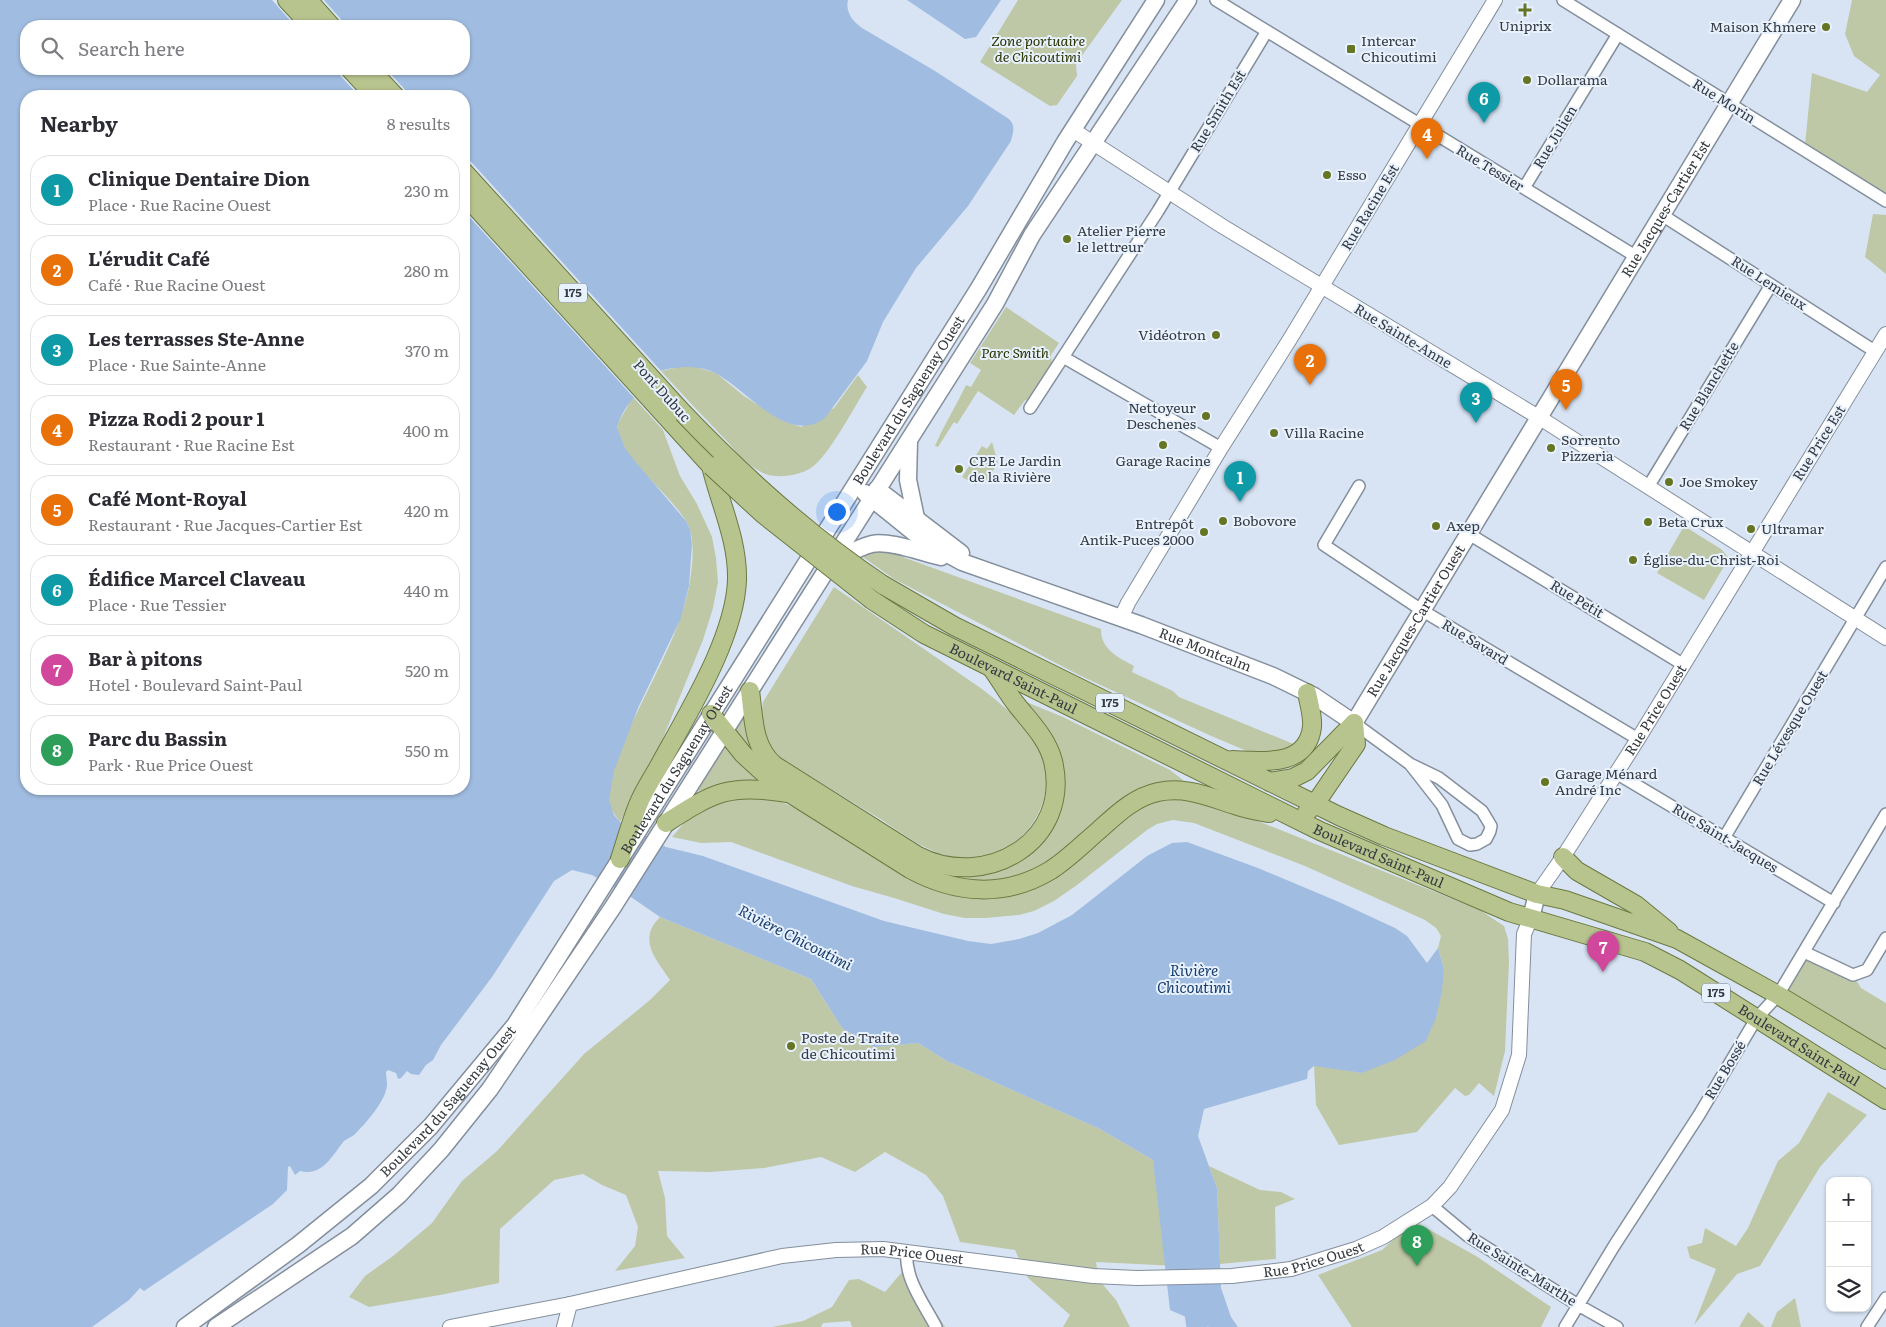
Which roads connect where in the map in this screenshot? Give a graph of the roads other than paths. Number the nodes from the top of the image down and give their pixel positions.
1 (287, 0) edge
2 (308, 0) edge
3 (1156, 0) edge
4 (1188, 0) edge
5 (1216, 0) edge
6 (1495, 0) edge
7 (1563, 0) edge
8 (1792, 0) edge
9 (305, 20) edge
10 (326, 20) edge
11 (1267, 31) junction
12 (1618, 34) junction
13 (356, 75) edge
14 (376, 75) edge
15 (369, 90) edge
16 (389, 90) edge
17 (1730, 104) junction
18 (1420, 124) junction
19 (1073, 130) junction
20 (1092, 143) junction
21 (470, 179) edge
22 (1524, 188) junction
23 (1169, 192) junction
24 (470, 201) edge
25 (1886, 202) edge
26 (1662, 215) junction
27 (1637, 257) junction
28 (1771, 285) junction
29 (1322, 286) junction
30 (1886, 334) edge
31 (1876, 352) junction
32 (1063, 357) junction
33 (1030, 408) dead end
34 (1540, 418) junction
35 (910, 439) junction
36 (1221, 448) junction
37 (712, 466) junction
38 (857, 482) junction
39 (1359, 486) dead end
40 (1648, 486) junction
41 (875, 493) junction
42 (916, 518) junction
43 (1469, 534) junction
44 (1752, 553) junction
45 (962, 562) junction
46 (830, 564) junction
47 (1886, 567) edge
48 (983, 568) junction
49 (883, 585) joint
50 (872, 600) joint
51 (1423, 611) junction
52 (1121, 618) junction
53 (1855, 618) junction
54 (1886, 638) edge
55 (1684, 665) junction
56 (993, 669) junction
57 (750, 691) junction
58 (1307, 692) junction
59 (711, 714) junction
60 (1354, 723) junction
61 (725, 732) junction
62 (1638, 739) junction
63 (1226, 760) junction
64 (1410, 764) junction
65 (1616, 773) junction
66 (1270, 782) junction
67 (792, 794) junction
68 (1315, 804) junction
69 (644, 808) junction
70 (1886, 814) edge
71 (1298, 820) junction
72 (666, 823) junction
73 (1724, 838) junction
74 (1563, 857) junction
75 (620, 859) joint
76 (1537, 894) junction
77 (1834, 903) junction
78 (1532, 918) junction
79 (1886, 938) edge
80 (1677, 939) junction
81 (1804, 952) junction
82 (1778, 995) junction
83 (1756, 1019) junction
84 (1886, 1060) edge
85 (1886, 1100) edge
86 (1432, 1206) junction
87 (907, 1252) junction
88 (570, 1304) junction
89 (1884, 1304) edge
90 (1578, 1305) junction
91 (186, 1327) edge
92 (216, 1327) edge
93 (450, 1327) edge
94 (564, 1327) edge
95 (936, 1327) edge
96 (1565, 1327) edge
97 (1617, 1327) edge
98 (1867, 1327) edge

1 - 9 main road
2 - 10 main road
3 - 19 main road, Boulevard du Saguenay Ouest
4 - 20 main road, Boulevard du Saguenay Ouest
5 - 11 street, Rue Tessier
6 - 18 street, Rue Racine Est
7 - 12 street, Rue Morin
8 - 17 main road, Rue Jacques-Cartier Est
11 - 18 street, Rue Tessier
11 - 23 street, Rue Smith Est
12 - 17 street, Rue Morin
12 - 22 street, Rue Julien
13 - 15 main road
14 - 16 main road
17 - 25 street, Rue Morin
17 - 26 main road, Rue Jacques-Cartier Est
18 - 22 street, Rue Tessier
18 - 29 street, Rue Racine Est
19 - 20 street, Rue Sainte-Anne
19 - 38 main road, Boulevard du Saguenay Ouest
20 - 23 street, Rue Sainte-Anne
20 - 35 main road, Boulevard du Saguenay Ouest
21 - 49 main road, Pont Dubuc / 175, bridge
22 - 27 street, Rue Tessier
23 - 29 street, Rue Sainte-Anne
23 - 32 street, Rue Smith Est
24 - 37 main road, Pont Dubuc / 175
26 - 27 main road, Rue Jacques-Cartier Est
26 - 28 street, Rue Lemieux
27 - 34 main road, Rue Jacques-Cartier Est
28 - 31 street, Rue Lemieux
28 - 40 street, Rue Blanchette
29 - 34 street, Rue Sainte-Anne
29 - 36 street, Rue Racine Est
30 - 31 street, Rue Price Est
31 - 44 street, Rue Price Est
32 - 33 street, Rue Smith Est
32 - 36 street
34 - 40 street, Rue Sainte-Anne
34 - 43 main road, Rue Jacques-Cartier Ouest
35 - 41 main road, Boulevard du Saguenay Ouest
35 - 42 main road
36 - 52 street, Rue Racine Est
37 - 50 main road, Pont Dubuc / 175, bridge
37 - 69 main road
38 - 41 main road, Rue Montcalm
38 - 59 main road, Boulevard du Saguenay Ouest
39 - 51 street, Rue Savard
40 - 44 street, Rue Sainte-Anne
41 - 42 main road, Rue Montcalm
41 - 45 main road, Rue Montcalm
41 - 46 main road, Boulevard du Saguenay Ouest
42 - 48 main road, Rue Montcalm
43 - 51 main road, Rue Jacques-Cartier Ouest
43 - 55 street, Rue Petit
44 - 53 street, Rue Sainte-Anne
44 - 55 street, Rue Price Ouest
45 - 46 main road
45 - 48 main road, Rue Montcalm
46 - 57 main road, Boulevard du Saguenay Ouest
47 - 53 street, Rue Lévesque Ouest
48 - 52 main road, Rue Montcalm
49 - 63 main road, Boulevard Saint-Paul / 175
50 - 56 main road, Boulevard Saint-Paul / 175
51 - 60 main road, Rue Jacques-Cartier Ouest
51 - 62 street, Rue Savard
52 - 58 main road, Rue Montcalm
53 - 54 street, Rue Sainte-Anne
53 - 73 street, Rue Lévesque Ouest
55 - 62 street, Rue Price Ouest
56 - 57 main road
56 - 71 main road, Boulevard Saint-Paul / 175
57 - 61 main road, Boulevard du Saguenay Ouest
58 - 60 main road, Rue Montcalm
58 - 63 main road
59 - 61 main road
59 - 69 main road, Boulevard du Saguenay Ouest
60 - 64 street, Rue Montcalm
60 - 66 main road
60 - 68 main road
61 - 67 main road
61 - 72 main road, Boulevard du Saguenay Ouest
62 - 65 street, Rue Price Ouest
63 - 66 main road, Boulevard Saint-Paul / 175
64 - 64 street, Rue Montcalm
65 - 73 street, Rue Saint-Jacques
65 - 74 street, Rue Price Ouest
66 - 68 main road, Boulevard Saint-Paul / 175
67 - 71 main road
67 - 72 main road
68 - 71 main road
68 - 76 main road, Boulevard Saint-Paul / 175
69 - 75 main road
70 - 77 street, Rue Bossé
71 - 78 main road, Boulevard Saint-Paul / 175
72 - 92 main road, Boulevard du Saguenay Ouest
73 - 77 street, Rue Saint-Jacques
74 - 76 street, Rue Price Ouest
74 - 80 main road
75 - 91 main road, Boulevard du Saguenay Ouest
76 - 78 main road, Rue Price Ouest
76 - 80 main road, Boulevard Saint-Paul / 175
77 - 81 street, Rue Bossé
78 - 83 main road, Boulevard Saint-Paul / 175
78 - 86 street, Rue Price Ouest
79 - 81 street
80 - 82 main road, Boulevard Saint-Paul / 175
81 - 82 street, Rue Bossé
82 - 83 street, Rue Bossé
82 - 84 main road, Boulevard Saint-Paul / 175
83 - 85 main road, Boulevard Saint-Paul / 175
83 - 90 street, Rue Bossé
86 - 87 street, Rue Price Ouest
86 - 90 street, Rue Sainte-Marthe
87 - 88 street, Rue Price Ouest
87 - 95 street
88 - 93 street, Rue Price Ouest
88 - 94 street
89 - 98 street
90 - 96 street, Rue Bossé
90 - 97 street, Rue Sainte-Marthe

